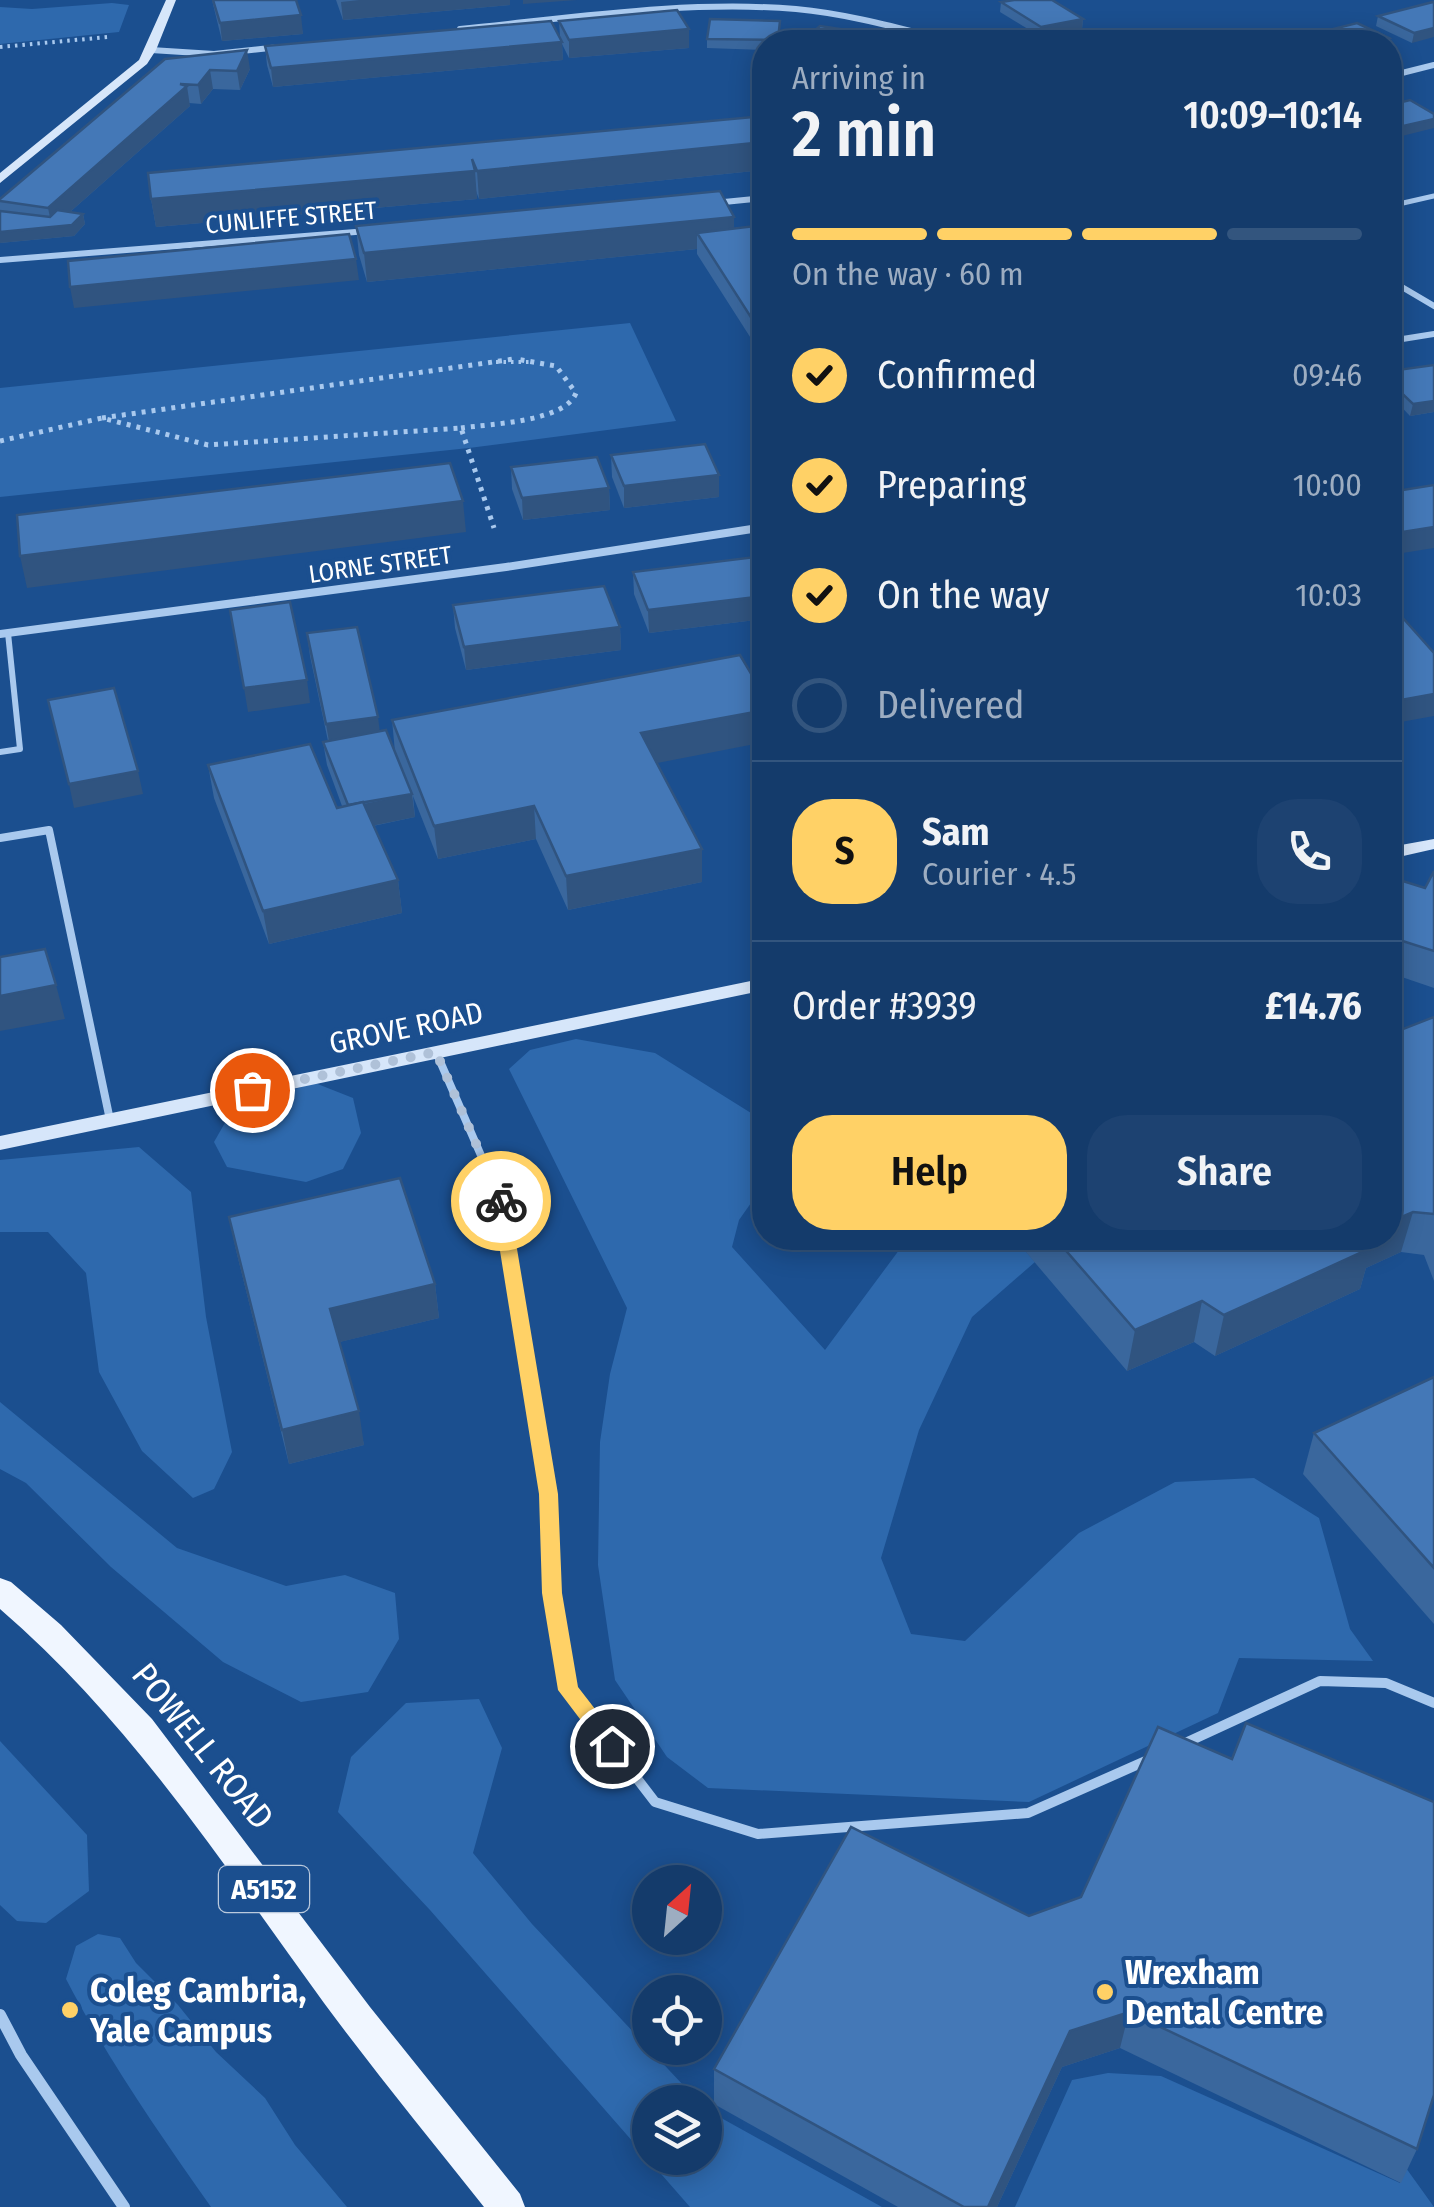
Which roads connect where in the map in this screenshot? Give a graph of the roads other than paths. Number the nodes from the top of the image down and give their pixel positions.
1 (171, 0) edge
2 (904, 30) edge
3 (444, 31) edge
4 (291, 46) edge
5 (151, 50) junction
6 (1434, 65) edge
7 (1402, 73) edge
8 (0, 179) edge
9 (1434, 196) edge
10 (752, 199) edge
11 (706, 203) edge
12 (1402, 203) edge
13 (373, 230) edge
14 (0, 260) edge
15 (1402, 287) edge
16 (1434, 306) edge
17 (1434, 334) edge
18 (1402, 339) edge
19 (752, 529) edge
20 (4, 634) edge
21 (0, 752) edge
22 (0, 838) edge
23 (1434, 844) edge
24 (1402, 851) edge
25 (752, 987) edge
26 (436, 1052) junction
27 (110, 1120) junction
28 (0, 1143) edge
29 (0, 1591) edge
30 (1434, 1704) edge
31 (0, 2015) edge
32 (124, 2207) edge
33 (507, 2207) edge

1 - 5 street
2 - 3 street
4 - 5 street
5 - 8 street
6 - 7 street
9 - 12 lane
10 - 11 street
13 - 14 street, CUNLIFFE STREET
15 - 16 street
17 - 18 street
19 - 20 street, LORNE STREET
20 - 21 lane
22 - 27 lane
23 - 24 street
25 - 26 street, GROVE ROAD
26 - 27 street, GROVE ROAD
26 - 30 lane
27 - 28 street, GROVE ROAD
29 - 33 main road, POWELL ROAD / A5152
31 - 32 street

